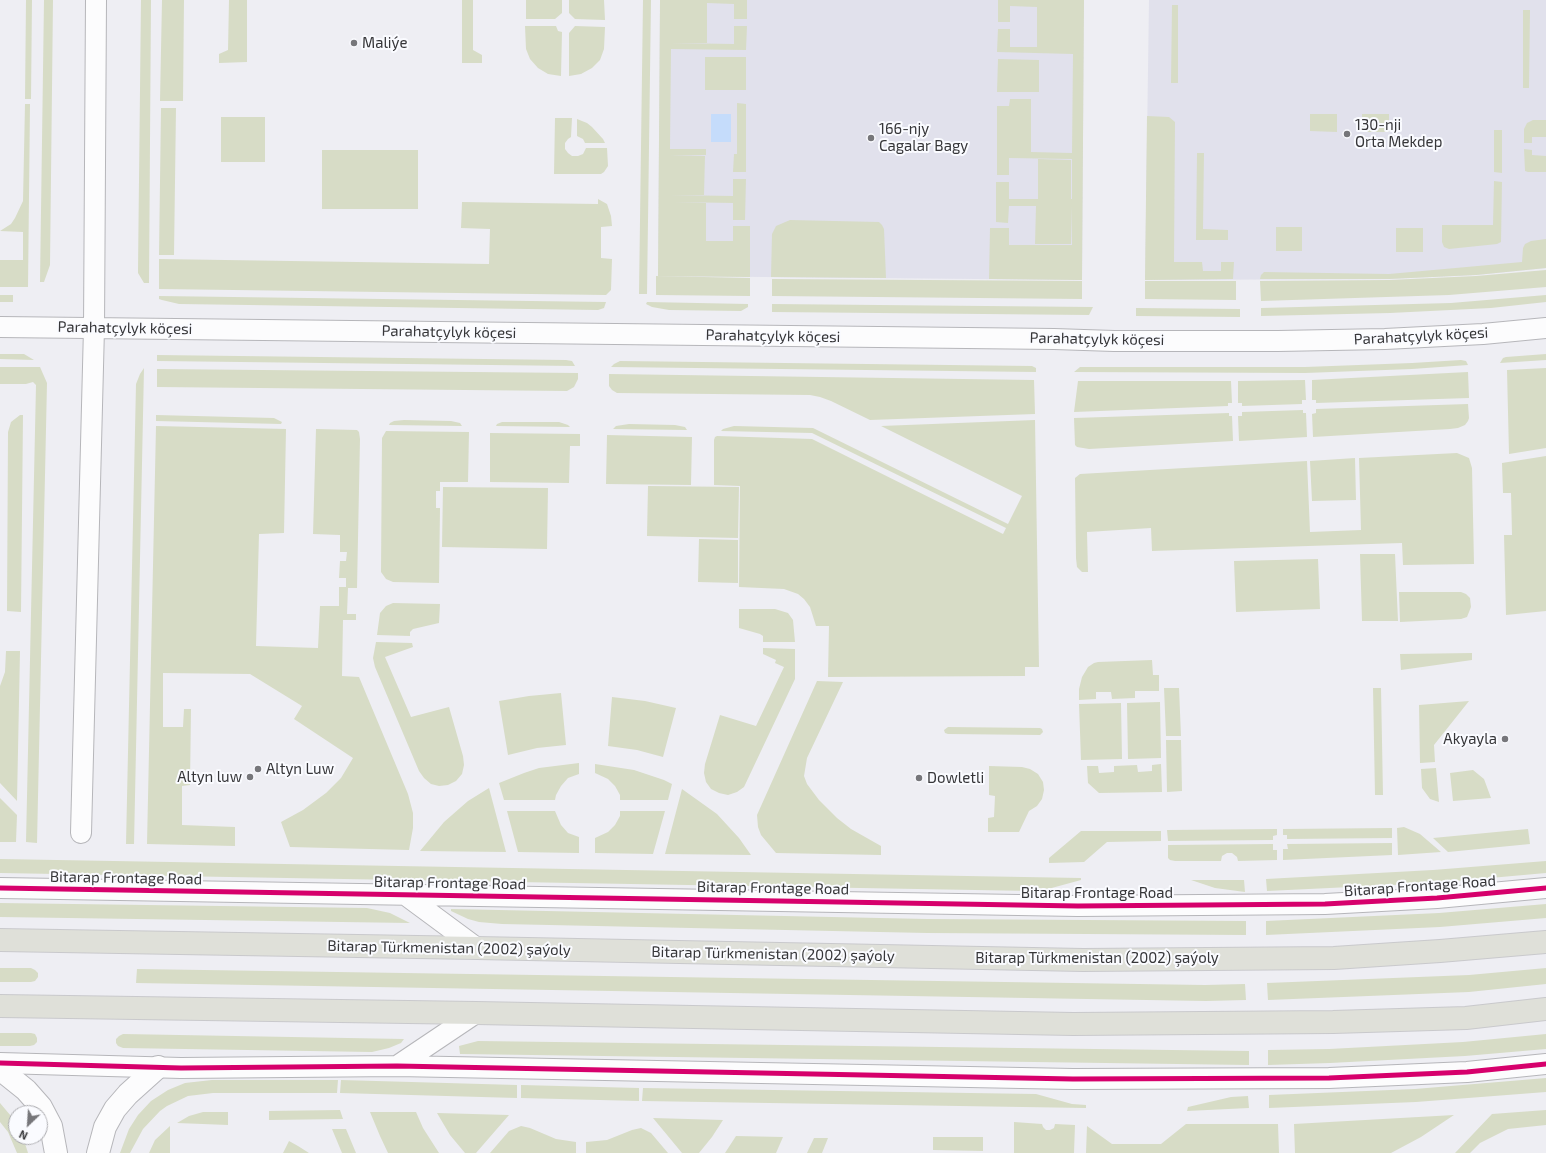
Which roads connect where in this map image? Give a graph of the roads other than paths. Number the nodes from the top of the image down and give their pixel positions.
1 (96, 0) edge
2 (0, 327) edge
3 (94, 328) junction
4 (1546, 328) edge
5 (81, 833) dead end
6 (0, 888) edge
7 (1546, 888) edge
8 (404, 894) junction
9 (0, 940) edge
10 (1546, 942) edge
11 (477, 948) junction
12 (0, 1006) edge
13 (1546, 1009) edge
14 (476, 1013) junction
15 (0, 1063) edge
16 (1546, 1064) edge
17 (397, 1066) junction
18 (158, 1067) junction
19 (0, 1069) edge
20 (56, 1153) edge
21 (98, 1153) edge

1 - 3 street
2 - 3 street, Parahatçylyk köçesi
3 - 4 street, Parahatçylyk köçesi
3 - 5 street
6 - 8 street, Bitarap Frontage Road
7 - 8 street, Bitarap Frontage Road
8 - 11 street
9 - 11 main road, Bitarap Türkmenistan (2002) şaýoly
10 - 11 main road, Bitarap Türkmenistan (2002) şaýoly
12 - 14 main road
13 - 14 main road
14 - 17 street
15 - 18 street
16 - 17 street
17 - 18 street
18 - 21 street
19 - 20 street

